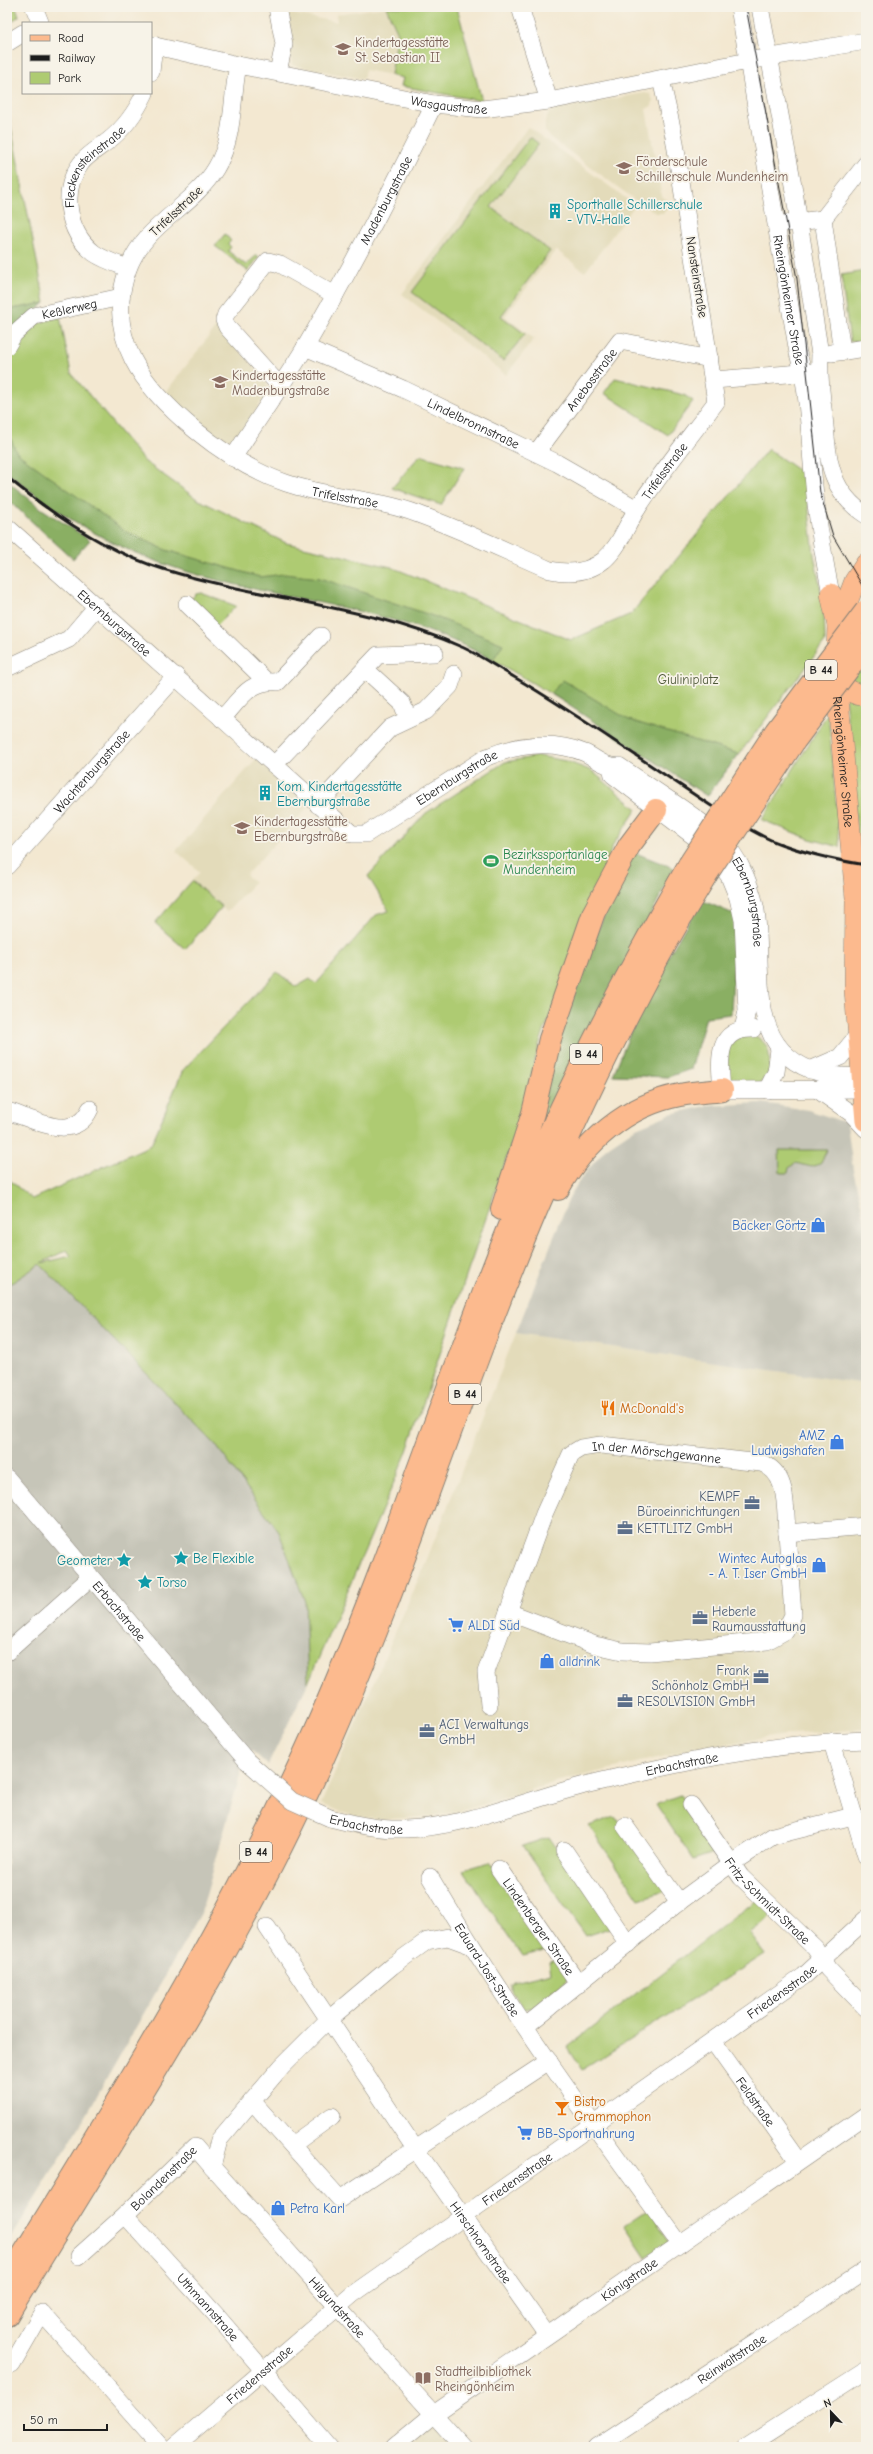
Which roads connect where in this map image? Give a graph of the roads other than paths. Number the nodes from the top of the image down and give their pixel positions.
1 (277, 7) edge
2 (520, 7) edge
3 (739, 7) edge
4 (760, 7) edge
5 (22, 34) edge
6 (866, 41) edge
7 (7, 43) edge
8 (152, 45) edge
9 (769, 58) junction
10 (748, 61) junction
11 (238, 65) junction
12 (278, 72) junction
13 (661, 79) junction
14 (144, 94) edge
15 (549, 101) junction
16 (434, 104) junction
17 (866, 164) edge
18 (823, 219) junction
19 (799, 222) junction
20 (778, 225) junction
21 (128, 268) junction
22 (335, 295) junction
23 (121, 297) junction
24 (7, 346) edge
25 (305, 347) junction
26 (866, 348) edge
27 (842, 351) junction
28 (820, 354) junction
29 (710, 359) junction
30 (811, 372) junction
31 (714, 380) junction
32 (279, 385) junction
33 (536, 453) junction
34 (233, 458) junction
35 (637, 509) junction
36 (866, 515) edge
37 (7, 527) edge
38 (866, 564) edge
39 (831, 594) joint
40 (187, 604) dead end
41 (96, 606) junction
42 (866, 611) edge
43 (838, 626) junction
44 (321, 636) dead end
45 (866, 645) edge
46 (435, 653) dead end
47 (7, 668) edge
48 (365, 668) junction
49 (454, 674) dead end
50 (176, 676) junction
51 (836, 678) junction
52 (266, 681) junction
53 (866, 696) edge
54 (222, 719) junction
55 (408, 719) junction
56 (274, 766) junction
57 (318, 805) junction
58 (664, 806) junction
59 (7, 866) edge
60 (698, 870) junction
61 (861, 916) edge
62 (743, 1029) junction
63 (770, 1033) junction
64 (858, 1035) junction
65 (779, 1049) junction
66 (810, 1070) junction
67 (864, 1083) edge
68 (722, 1090) junction
69 (766, 1090) junction
70 (818, 1090) junction
71 (90, 1109) dead end
72 (7, 1111) edge
73 (866, 1121) edge
74 (866, 1129) edge
75 (522, 1248) junction
76 (499, 1252) junction
77 (7, 1478) edge
78 (866, 1526) edge
79 (788, 1533) junction
80 (90, 1578) junction
81 (508, 1612) junction
82 (7, 1652) edge
83 (489, 1705) dead end
84 (866, 1740) edge
85 (834, 1741) junction
86 (691, 1805) dead end
87 (853, 1816) junction
88 (625, 1826) dead end
89 (564, 1850) dead end
90 (866, 1856) edge
91 (732, 1863) junction
92 (499, 1869) dead end
93 (430, 1877) dead end
94 (679, 1902) junction
95 (866, 1919) edge
96 (267, 1927) dead end
97 (628, 1944) junction
98 (470, 1945) junction
99 (823, 1961) junction
100 (579, 1984) junction
101 (866, 2008) edge
102 (328, 2020) junction
103 (526, 2026) junction
104 (713, 2041) junction
105 (549, 2061) junction
106 (252, 2101) junction
107 (866, 2115) edge
108 (332, 2116) dead end
109 (594, 2126) junction
110 (292, 2145) junction
111 (416, 2150) junction
112 (798, 2161) junction
113 (212, 2167) junction
114 (125, 2215) junction
115 (464, 2217) junction
116 (680, 2244) junction
117 (79, 2256) dead end
118 (866, 2270) edge
119 (7, 2281) edge
120 (336, 2307) junction
121 (7, 2315) edge
122 (547, 2335) junction
123 (12, 2365) dead end
124 (263, 2369) junction
125 (866, 2370) edge
126 (434, 2414) junction
127 (161, 2447) edge
128 (174, 2447) edge
129 (329, 2447) edge
130 (394, 2447) edge
131 (463, 2447) edge
132 (597, 2447) edge
133 (746, 2447) edge

1 - 12 street
2 - 15 street
3 - 10 street, Rheingönheimer Straße
4 - 9 street, Rheingönheimer Straße
5 - 7 street
6 - 9 street, Wasgaustraße
8 - 11 street, Wasgaustraße
9 - 10 street, Wasgaustraße
9 - 19 street, Rheingönheimer Straße
10 - 13 street, Wasgaustraße
10 - 20 street, Rheingönheimer Straße
11 - 12 street, Wasgaustraße
11 - 21 street, Trifelsstraße
12 - 16 street, Wasgaustraße
13 - 15 street, Wasgaustraße
13 - 29 street, Nansteinstraße
14 - 21 street, Fleckensteinstraße
15 - 16 street, Wasgaustraße
16 - 22 street, Madenburgstraße
17 - 18 street
18 - 19 street
18 - 27 street
19 - 20 street
19 - 28 street, Rheingönheimer Straße
20 - 30 street, Rheingönheimer Straße
21 - 23 street, Trifelsstraße
22 - 25 street, Madenburgstraße
22 - 32 street
23 - 24 street, Keßlerweg
23 - 34 street, Trifelsstraße
25 - 32 street, Madenburgstraße
25 - 33 street, Lindelbronnstraße
26 - 27 street
27 - 28 street
28 - 30 street, Rheingönheimer Straße
29 - 31 street, Nansteinstraße
29 - 33 street, Anebosstraße
30 - 31 street
30 - 36 street, Rheingönheimer Straße
30 - 39 street, Rheingönheimer Straße
31 - 35 street, Trifelsstraße
32 - 34 street, Madenburgstraße
33 - 35 street, Lindelbronnstraße
34 - 35 street, Trifelsstraße
37 - 41 street, Ebernburgstraße
38 - 43 main road
39 - 43 main road
40 - 52 street
41 - 47 street
41 - 50 street, Ebernburgstraße
42 - 60 highway, B 44, bridge
43 - 51 main road, Rheingönheimer Straße
44 - 52 street
45 - 60 highway, B 44, bridge
46 - 48 street
48 - 55 street
48 - 56 street
49 - 55 street
50 - 54 street, Ebernburgstraße
50 - 59 street, Wachtenburgstraße
51 - 53 main road
51 - 61 main road, Rheingönheimer Straße
52 - 54 street
54 - 56 street, Ebernburgstraße
55 - 57 street
56 - 57 street, Ebernburgstraße
57 - 58 street, Ebernburgstraße
58 - 62 street, Ebernburgstraße
58 - 63 street, Ebernburgstraße
58 - 76 highway
60 - 75 highway, B 44
60 - 76 highway, B 44
61 - 64 main road, Rheingönheimer Straße
62 - 63 street
62 - 68 street
63 - 65 street, Ebernburgstraße
64 - 66 street
64 - 67 main road, Rheingönheimer Straße
65 - 66 street, Ebernburgstraße
65 - 69 street
66 - 67 street, Ebernburgstraße
67 - 70 street
67 - 73 main road, Rheingönheimer Straße
68 - 69 street
68 - 75 highway
69 - 70 street
70 - 74 street
71 - 72 street
75 - 121 highway, B 44
76 - 119 highway, B 44
77 - 80 street, Erbachstraße
78 - 79 street
79 - 81 street, In der Mörschgewanne
79 - 81 street, In der Mörschgewanne
80 - 82 street
80 - 85 street, Erbachstraße, bridge
81 - 83 street, In der Mörschgewanne
84 - 85 street, Erbachstraße
85 - 87 street
86 - 91 street, Fritz-Schmidt-Straße
87 - 90 street
87 - 91 street, Lindenberger Straße
88 - 94 street
89 - 97 street
91 - 94 street, Lindenberger Straße
91 - 99 street, Fritz-Schmidt-Straße
92 - 100 street, Lindenberger Straße
93 - 98 street, Eduard-Jost-Straße
94 - 97 street, Lindenberger Straße
95 - 99 street, Friedensstraße
96 - 102 street
97 - 100 street, Lindenberger Straße
98 - 102 street, Bolandenstraße
98 - 103 street, Eduard-Jost-Straße
99 - 101 street, Fritz-Schmidt-Straße
99 - 104 street, Friedensstraße
100 - 103 street, Lindenberger Straße
102 - 106 street, Bolandenstraße
102 - 111 street, Hirschhornstraße
103 - 105 street, Eduard-Jost-Straße
104 - 109 street, Friedensstraße
104 - 112 street, Feldstraße
105 - 109 street, Eduard-Jost-Straße
105 - 111 street
106 - 110 street
106 - 113 street, Bolandenstraße
107 - 112 street, Königstraße
108 - 110 street
109 - 115 street, Friedensstraße
109 - 116 street, Eduard-Jost-Straße
110 - 111 street
111 - 115 street, Hirschhornstraße
112 - 116 street, Königstraße
113 - 114 street, Bolandenstraße
113 - 120 street, Hilgundstraße
114 - 117 street
114 - 124 street, Uthmannstraße
115 - 120 street, Friedensstraße
115 - 122 street, Hirschhornstraße
116 - 122 street, Königstraße
118 - 132 street, Reinwaltstraße
120 - 124 street, Friedensstraße
120 - 126 street, Hilgundstraße
122 - 126 street, Königstraße
123 - 127 street
124 - 128 street, Friedensstraße
124 - 129 street, Uthmannstraße
125 - 133 street
126 - 130 street, Königstraße
126 - 131 street, Hilgundstraße

